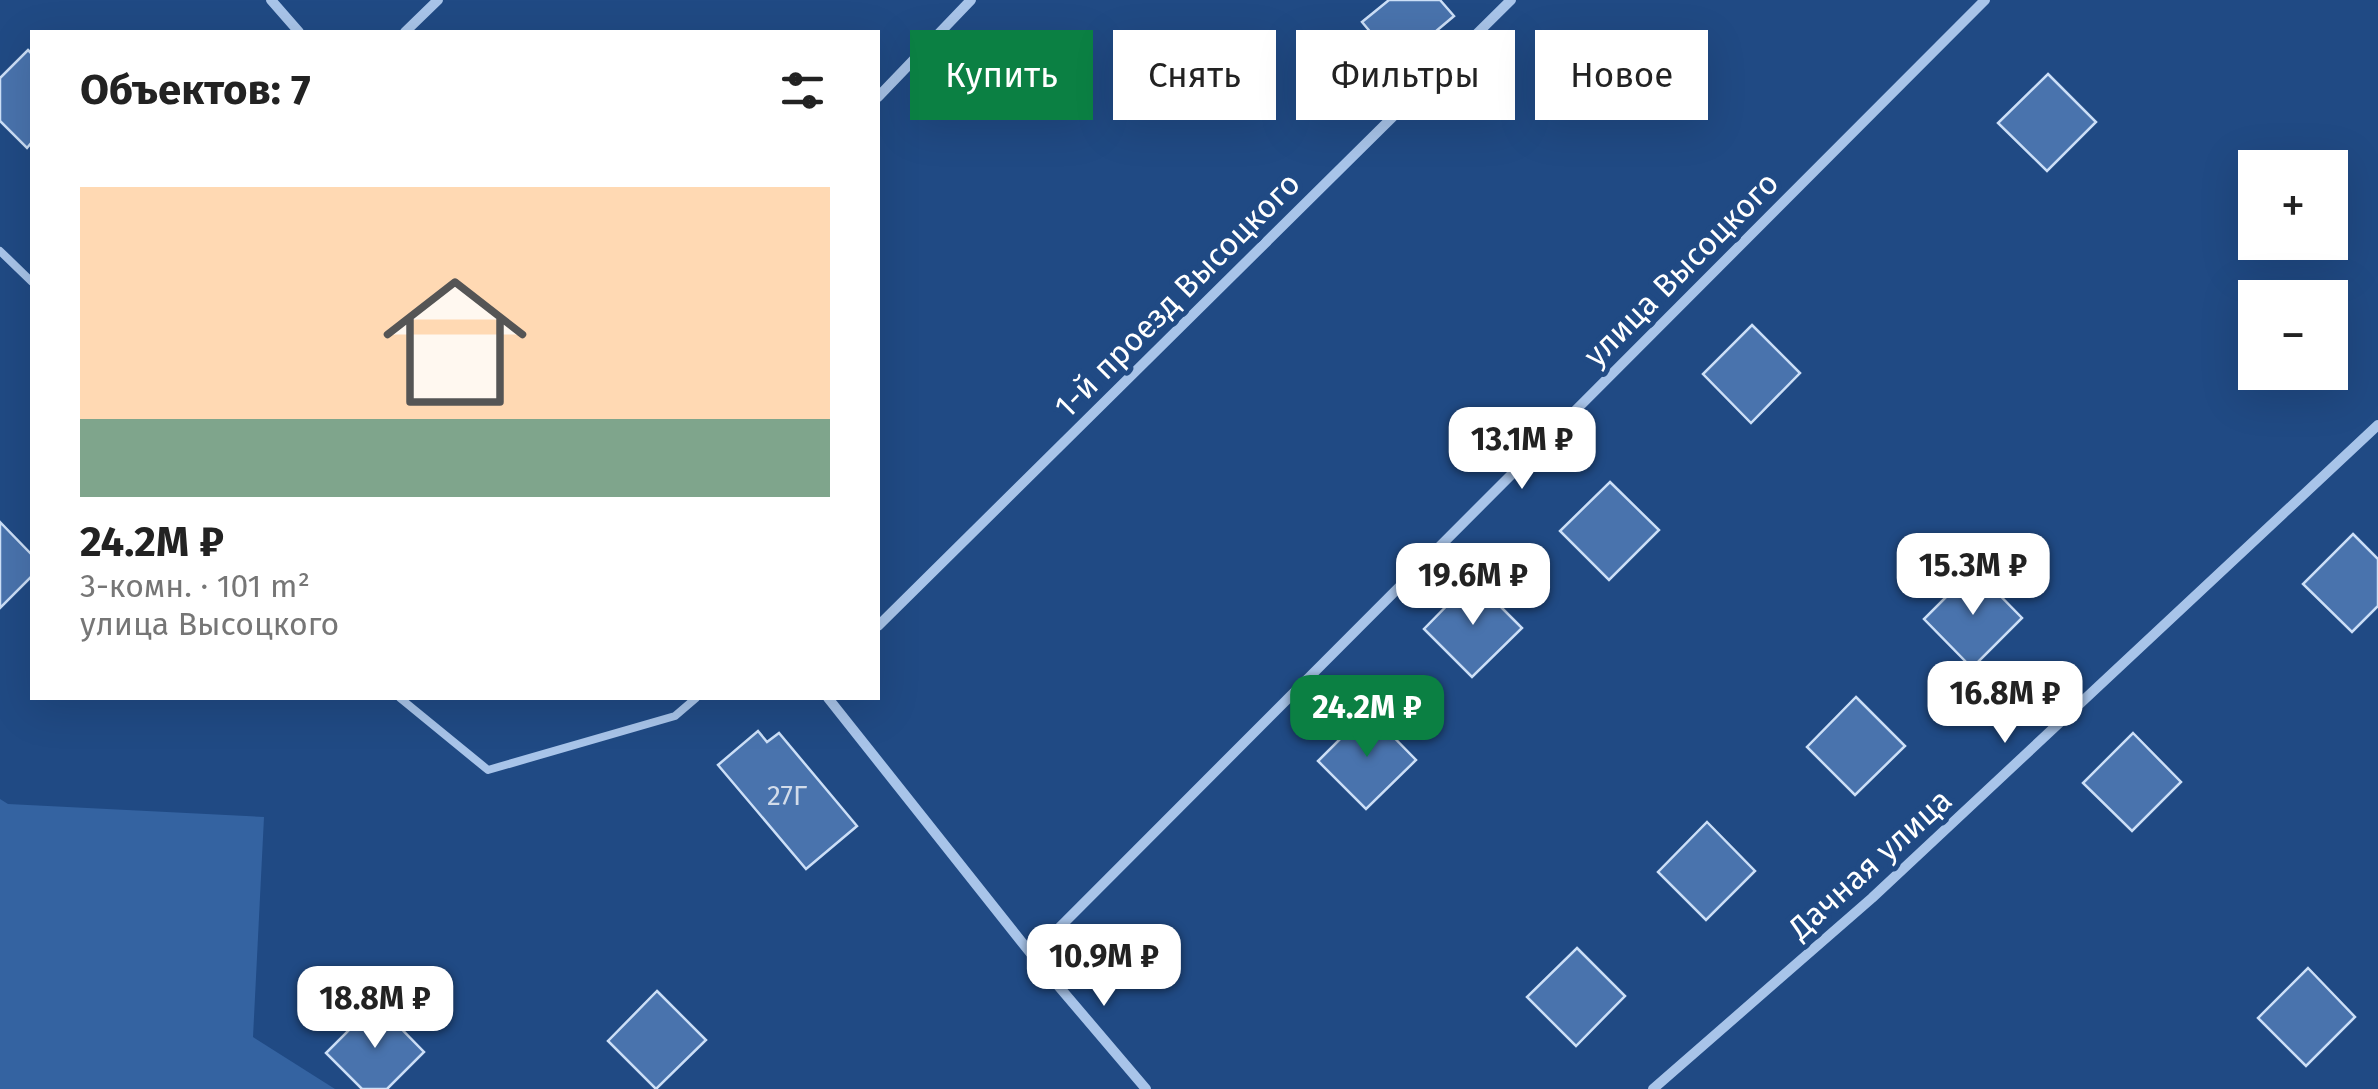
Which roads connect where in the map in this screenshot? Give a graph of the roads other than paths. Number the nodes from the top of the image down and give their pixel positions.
1 (271, 0) edge
2 (438, 0) edge
3 (971, 0) edge
4 (1511, 0) edge
5 (1984, 0) edge
6 (297, 30) edge
7 (407, 30) edge
8 (880, 95) edge
9 (0, 251) edge
10 (30, 280) edge
11 (2378, 425) edge
12 (880, 624) edge
13 (402, 700) edge
14 (694, 700) edge
15 (830, 700) edge
16 (1032, 955) junction
17 (1146, 1089) edge
18 (1653, 1089) edge

1 - 6 street
2 - 7 street
3 - 8 street
4 - 12 street, 1-й проезд Высоцкого
5 - 16 street, улица Высоцкого
9 - 10 lane
11 - 18 street, Дачная улица
13 - 14 lane
15 - 16 street
16 - 17 street

